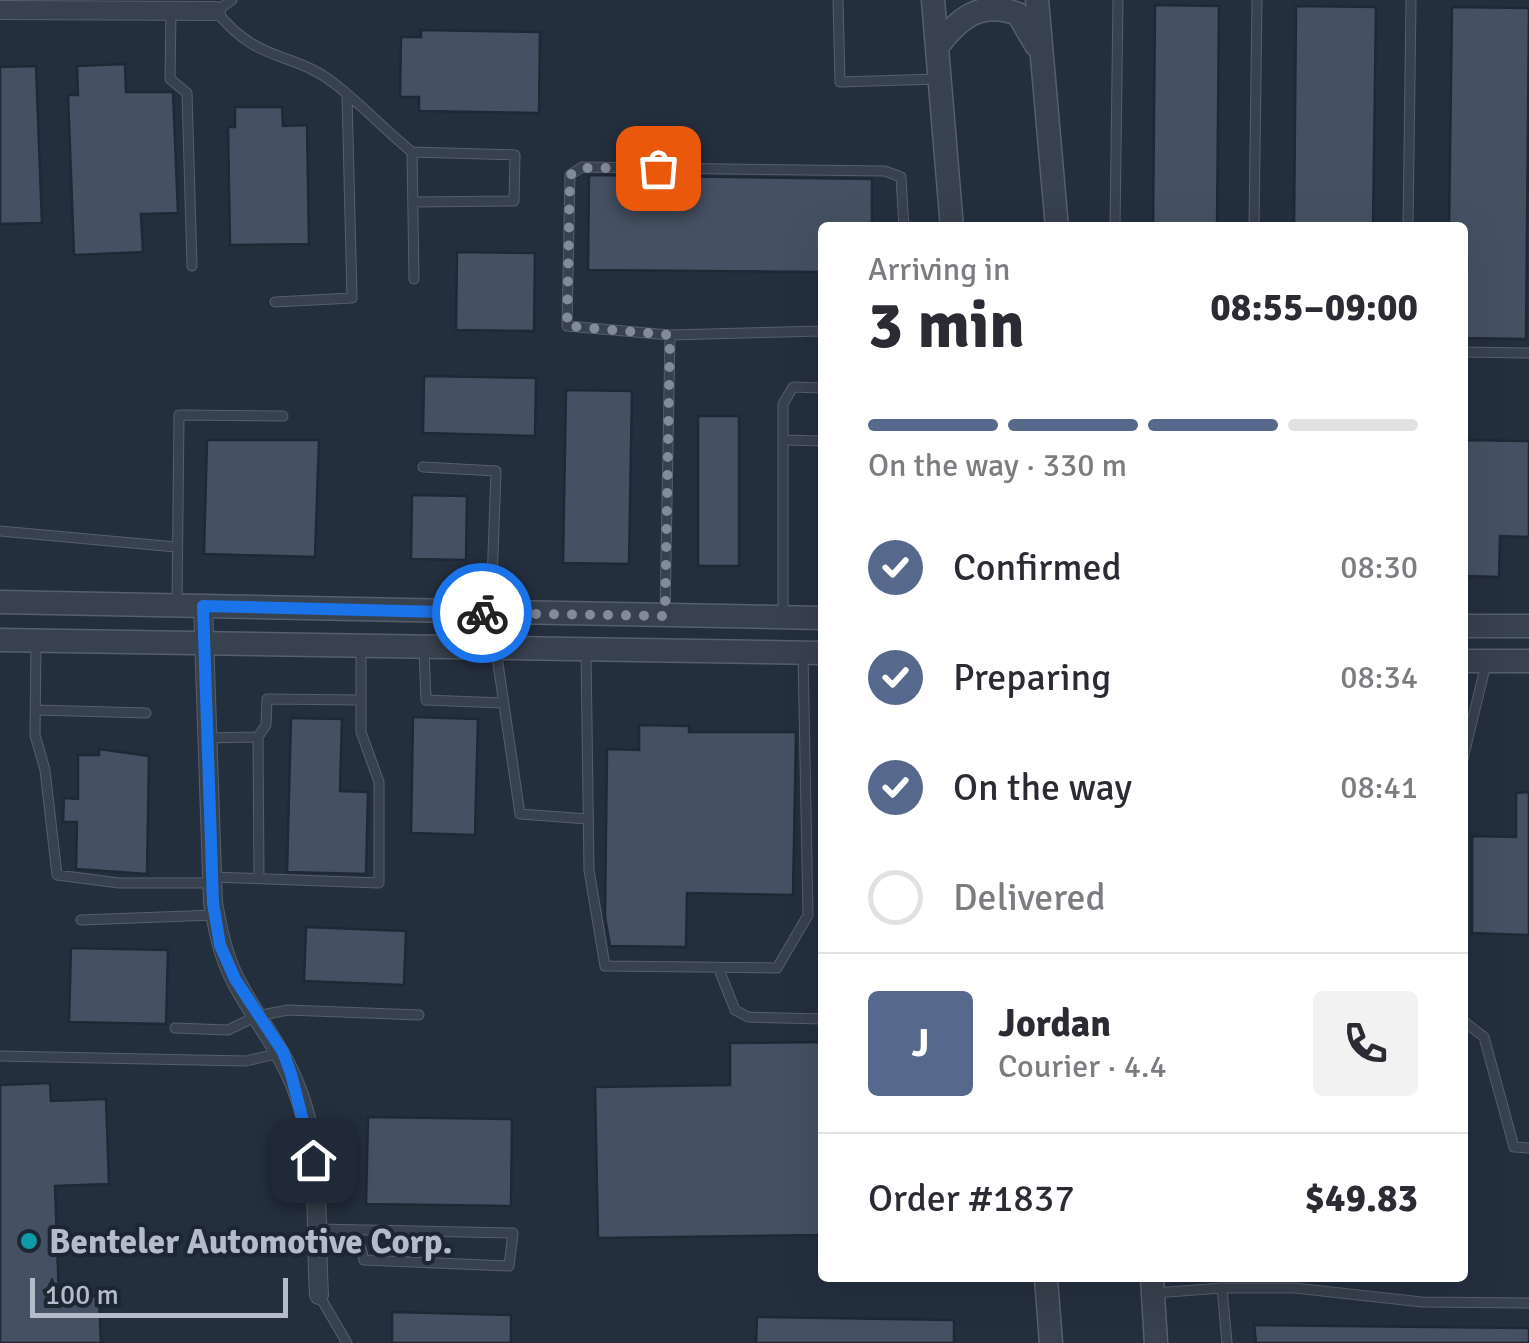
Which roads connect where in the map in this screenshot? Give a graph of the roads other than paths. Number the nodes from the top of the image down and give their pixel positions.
1 (232, 0) edge
2 (838, 0) edge
3 (933, 0) edge
4 (1037, 0) edge
5 (1118, 0) edge
6 (1257, 0) edge
7 (1412, 0) edge
8 (0, 10) edge
9 (171, 11) junction
10 (216, 11) junction
11 (937, 47) junction
12 (1040, 52) junction
13 (940, 79) junction
14 (346, 94) junction
15 (412, 152) junction
16 (412, 202) junction
17 (904, 222) edge
18 (952, 222) edge
19 (1057, 222) edge
20 (1115, 222) edge
21 (1254, 222) edge
22 (1408, 222) edge
23 (192, 266) dead end
24 (414, 278) dead end
25 (275, 302) dead end
26 (818, 331) edge
27 (670, 335) junction
28 (1468, 352) edge
29 (1529, 354) edge
30 (818, 388) edge
31 (282, 416) dead end
32 (783, 440) junction
33 (818, 440) edge
34 (423, 467) dead end
35 (0, 531) edge
36 (176, 547) junction
37 (0, 602) edge
38 (177, 606) junction
39 (203, 606) junction
40 (490, 613) junction
41 (665, 616) junction
42 (782, 618) junction
43 (818, 618) edge
44 (1468, 626) edge
45 (1529, 626) edge
46 (0, 640) edge
47 (36, 640) junction
48 (203, 643) junction
49 (361, 646) junction
50 (424, 646) junction
51 (496, 648) junction
52 (586, 649) junction
53 (813, 653) edge
54 (1468, 660) edge
55 (1487, 661) junction
56 (1529, 662) edge
57 (361, 700) junction
58 (502, 703) junction
59 (36, 710) junction
60 (146, 713) dead end
61 (206, 738) junction
62 (258, 738) junction
63 (1468, 739) edge
64 (588, 819) junction
65 (259, 878) junction
66 (212, 880) junction
67 (215, 915) junction
68 (81, 920) dead end
69 (718, 967) junction
70 (419, 1015) dead end
71 (257, 1016) junction
72 (818, 1019) edge
73 (1468, 1024) edge
74 (175, 1028) dead end
75 (283, 1052) junction
76 (0, 1056) edge
77 (1529, 1148) edge
78 (315, 1229) junction
79 (356, 1230) junction
80 (1046, 1282) edge
81 (1152, 1285) edge
82 (1222, 1288) junction
83 (319, 1295) joint
84 (1529, 1303) edge
85 (348, 1343) edge
86 (1051, 1343) edge
87 (1156, 1343) edge
88 (1228, 1343) edge

1 - 10 lane
2 - 13 lane
3 - 11 street
4 - 12 street
5 - 20 lane
6 - 21 lane
7 - 22 lane
8 - 9 street
9 - 10 street
9 - 23 lane
10 - 14 lane
11 - 12 street
11 - 13 street
12 - 19 street
13 - 18 street
14 - 15 lane
14 - 25 lane
15 - 16 lane
15 - 16 lane
16 - 24 lane
17 - 27 lane
26 - 27 lane
27 - 41 lane
28 - 29 lane
30 - 32 lane
31 - 36 lane
32 - 33 lane
32 - 42 lane
34 - 40 lane
35 - 36 lane
36 - 38 lane
37 - 38 street
38 - 39 street
39 - 40 street
39 - 48 street
40 - 41 street
41 - 42 street
42 - 43 street
44 - 45 street
46 - 47 street
47 - 48 street
47 - 59 lane
48 - 49 street
48 - 61 street
49 - 50 street
49 - 57 lane
50 - 51 street
50 - 58 lane
51 - 52 street
51 - 58 lane
52 - 53 street
52 - 64 lane
53 - 69 lane
54 - 55 street
55 - 56 street
55 - 63 lane
57 - 62 lane
57 - 65 lane
58 - 64 lane
59 - 60 lane
59 - 66 lane
61 - 62 lane
61 - 66 street
62 - 65 lane
64 - 69 lane
65 - 66 lane
66 - 67 street
67 - 68 lane
67 - 71 street
69 - 72 lane
70 - 71 lane
71 - 74 lane
71 - 75 street
73 - 77 lane
75 - 76 lane
75 - 78 street
78 - 79 lane
78 - 83 street
79 - 79 lane
80 - 86 street
81 - 82 lane
81 - 87 street
82 - 84 lane
82 - 88 lane
83 - 85 lane

